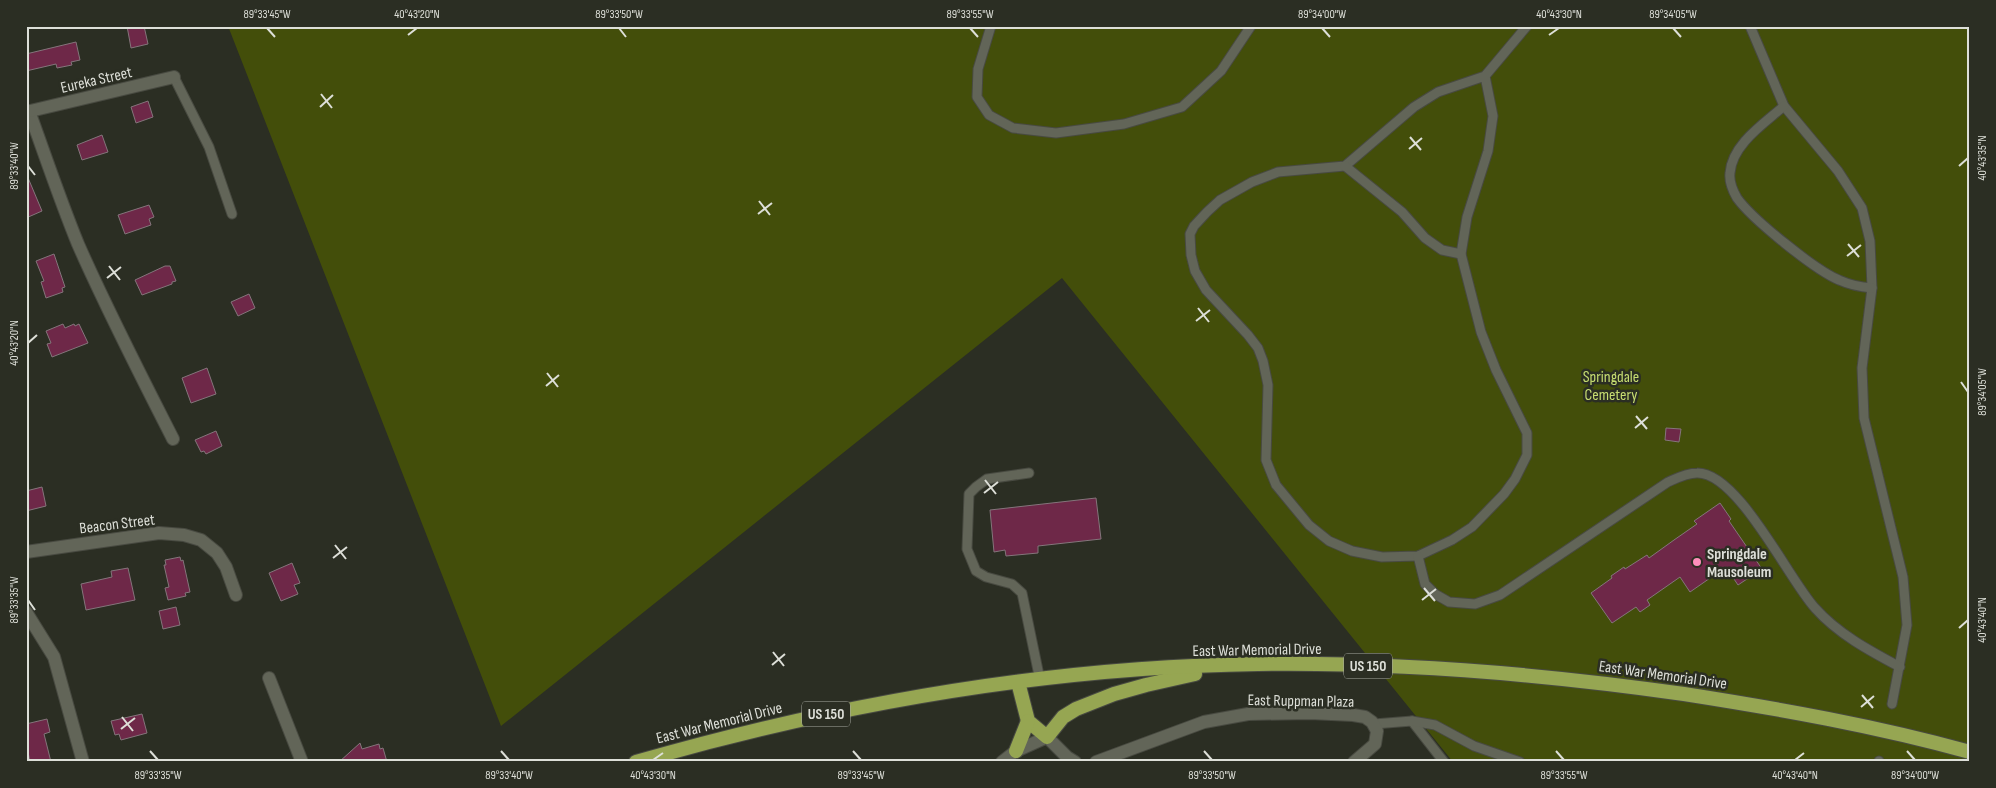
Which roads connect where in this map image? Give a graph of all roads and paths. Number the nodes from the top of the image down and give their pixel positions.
1 (991, 26) edge
2 (1251, 26) edge
3 (1526, 26) edge
4 (1750, 26) edge
5 (1485, 76) junction
6 (174, 77) joint
7 (1784, 106) junction
8 (27, 112) edge
9 (1346, 166) junction
10 (232, 214) dead end
11 (1461, 254) junction
12 (1872, 288) junction
13 (173, 439) dead end
14 (1029, 473) dead end
15 (26, 552) edge
16 (1418, 556) junction
17 (236, 596) dead end
18 (26, 612) edge
19 (1267, 664) junction
20 (1900, 667) junction
21 (269, 678) dead end
22 (1040, 680) junction
23 (1018, 682) junction
24 (1892, 704) dead end
25 (1028, 721) junction
26 (1412, 721) junction
27 (1374, 724) junction
28 (1047, 736) junction
29 (1016, 751) junction
30 (1970, 752) edge
31 (83, 762) edge
32 (302, 762) edge
33 (636, 762) edge
34 (1002, 762) edge
35 (1075, 762) edge
36 (1096, 762) edge
37 (1354, 762) edge
38 (1444, 762) edge
39 (1520, 762) edge

1 - 2 lane
3 - 5 lane
4 - 7 lane
5 - 9 lane
5 - 11 lane
6 - 8 street, Eureka Street
6 - 10 lane
7 - 12 lane
7 - 12 lane
8 - 13 street
9 - 11 lane
9 - 16 lane
11 - 16 lane
12 - 20 lane
14 - 22 lane
15 - 17 street, Beacon Street
16 - 20 lane
18 - 31 street
19 - 22 highway, East War Memorial Drive / US 150
19 - 28 highway
19 - 30 highway, East War Memorial Drive / US 150
20 - 24 lane
21 - 32 street
22 - 23 highway, East War Memorial Drive / US 150
23 - 25 highway
23 - 33 highway, East War Memorial Drive / US 150
25 - 28 highway
25 - 29 highway
26 - 27 lane
26 - 38 lane
26 - 39 lane
27 - 36 street, East Ruppman Plaza
27 - 37 street, East Ruppman Plaza
28 - 29 street
28 - 35 street
29 - 34 street

